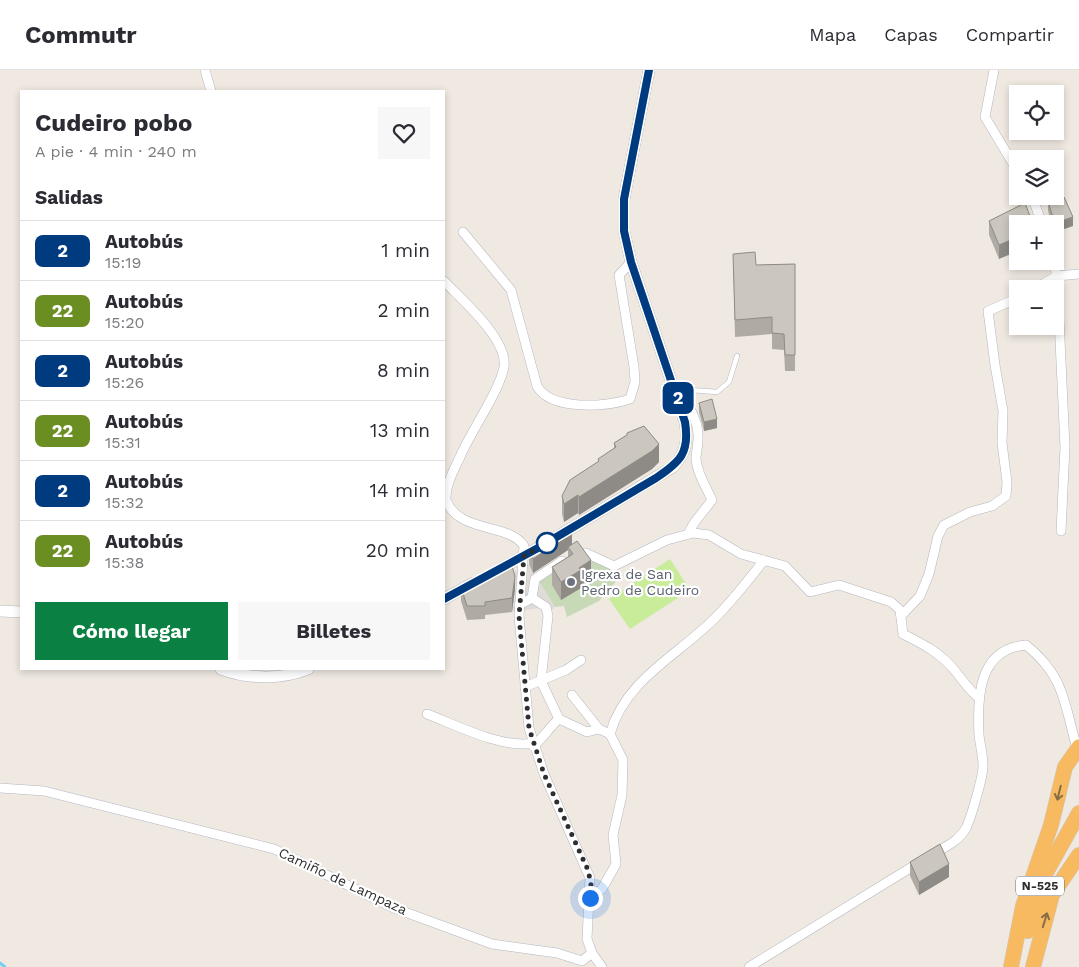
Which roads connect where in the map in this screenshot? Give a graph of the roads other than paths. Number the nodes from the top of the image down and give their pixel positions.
1 (205, 70) edge
2 (994, 70) edge
3 (651, 72) edge
4 (211, 90) edge
5 (1009, 157) edge
6 (463, 232) dead end
7 (631, 262) junction
8 (1055, 270) edge
9 (1079, 274) edge
10 (1057, 276) junction
11 (1050, 280) edge
12 (445, 282) edge
13 (1009, 302) edge
14 (737, 356) dead end
15 (675, 389) junction
16 (1061, 531) dead end
17 (689, 534) junction
18 (524, 556) junction
19 (764, 560) junction
20 (445, 598) edge
21 (532, 598) junction
22 (519, 605) junction
23 (0, 612) edge
24 (20, 612) edge
25 (901, 616) junction
26 (581, 660) dead end
27 (224, 670) edge
28 (305, 670) edge
29 (542, 681) junction
30 (525, 687) junction
31 (572, 695) dead end
32 (979, 698) junction
33 (583, 712) junction
34 (427, 714) dead end
35 (564, 721) junction
36 (599, 730) junction
37 (610, 734) junction
38 (533, 745) junction
39 (1078, 748) edge
40 (0, 788) edge
41 (1079, 812) edge
42 (1079, 855) edge
43 (590, 898) junction
44 (592, 953) junction
45 (602, 967) edge
46 (749, 967) edge
47 (1011, 967) edge
48 (1021, 967) edge
49 (1033, 967) edge

1 - 4 street
2 - 5 street
3 - 7 street
6 - 7 street
7 - 15 street
8 - 10 street
9 - 10 street
10 - 11 street
10 - 16 street
12 - 18 street
13 - 25 street
14 - 15 lane
15 - 17 street
15 - 18 street
17 - 19 street
17 - 21 street
18 - 20 street
18 - 22 street
19 - 25 street
19 - 37 street
21 - 22 street
21 - 29 street
22 - 30 street
23 - 24 street
25 - 32 street
26 - 29 street
27 - 28 street
29 - 30 street
29 - 35 street
30 - 38 street
31 - 33 street
32 - 39 street
32 - 46 street
33 - 35 street
33 - 36 street
34 - 38 street
35 - 36 street
35 - 38 street
36 - 37 street
37 - 43 street
38 - 43 street
39 -> 47 highway
40 - 44 street, Camiño de Lampaza
41 - 48 highway, N-525
49 -> 42 highway
43 - 44 street
44 - 45 street

